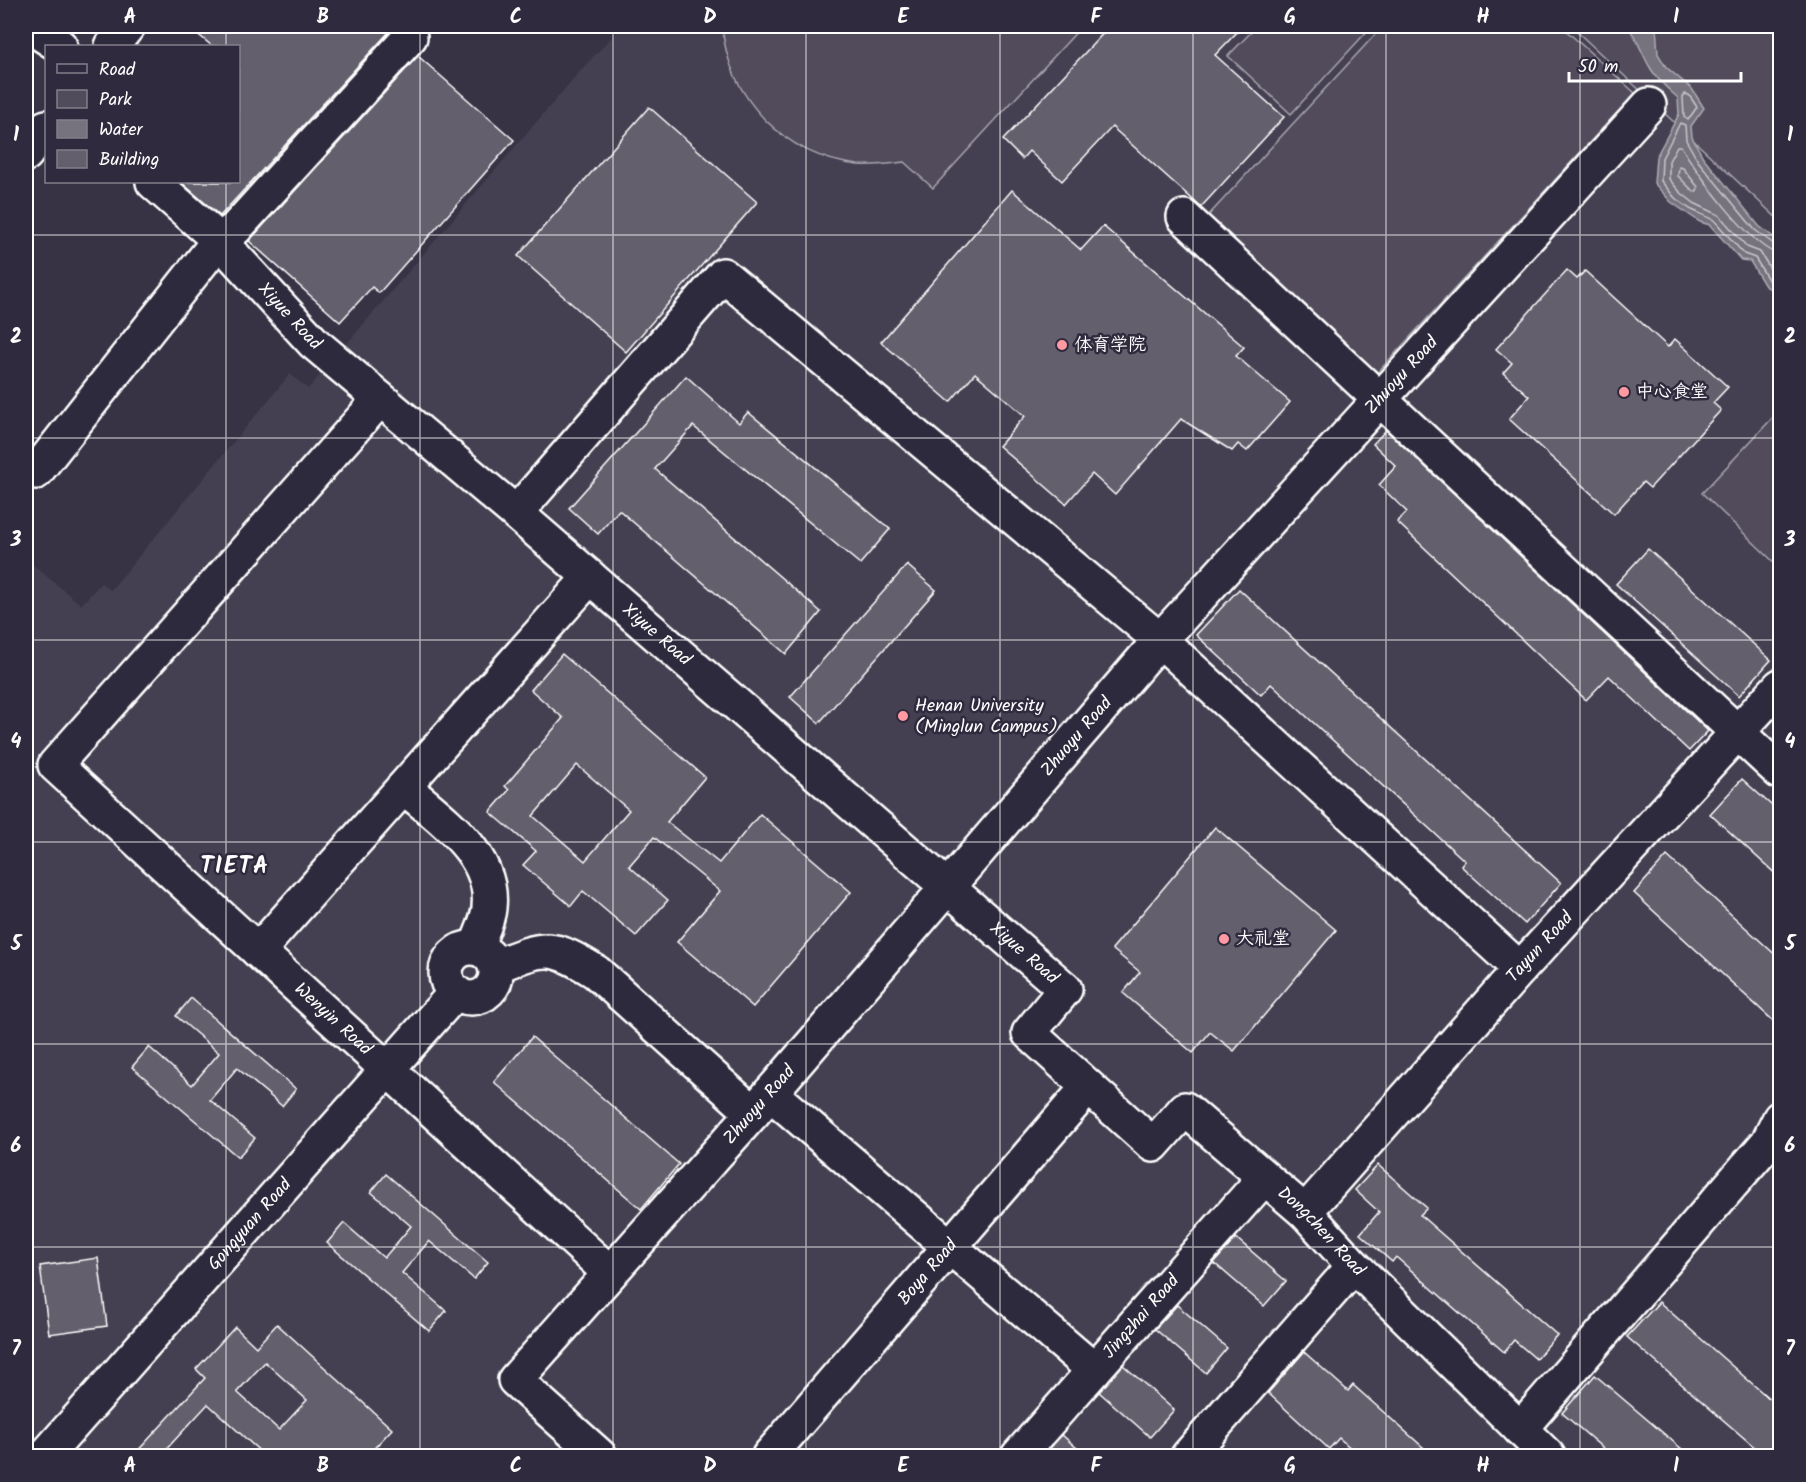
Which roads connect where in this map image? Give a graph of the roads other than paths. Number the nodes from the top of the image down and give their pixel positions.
1 (29, 26) edge
2 (128, 26) edge
3 (410, 37) dead end
4 (58, 45) edge
5 (113, 45) edge
6 (1650, 105) dead end
7 (45, 128) edge
8 (26, 154) edge
9 (154, 183) edge
10 (1184, 217) dead end
11 (219, 240) junction
12 (380, 399) junction
13 (1380, 399) junction
14 (36, 472) dead end
15 (516, 513) junction
16 (590, 577) junction
17 (1160, 640) junction
18 (1780, 686) edge
19 (1738, 732) junction
20 (1780, 772) edge
21 (404, 787) junction
22 (948, 886) junction
23 (258, 951) junction
24 (486, 957) junction
25 (1520, 969) junction
26 (388, 1070) junction
27 (1088, 1087) junction
28 (762, 1103) junction
29 (1780, 1118) edge
30 (1264, 1178) junction
31 (1305, 1212) junction
32 (950, 1247) junction
33 (1354, 1266) junction
34 (610, 1273) junction
35 (1094, 1370) junction
36 (1520, 1429) junction
37 (45, 1456) edge
38 (600, 1456) edge
39 (769, 1456) edge
40 (1018, 1456) edge
41 (1188, 1456) edge
42 (1548, 1456) edge

1 - 4 street
2 - 5 street
3 - 11 street
6 - 13 street, Zhuoyu Road
7 - 8 street
9 - 11 street, Xiyue Road
10 - 13 street
11 - 12 street, Xiyue Road
11 - 14 street
12 - 15 street, Xiyue Road
12 - 23 street, Wenyin Road
13 - 17 street, Zhuoyu Road
13 - 19 street
15 - 16 street, Xiyue Road
15 - 17 street
16 - 21 street
16 - 22 street, Xiyue Road
17 - 22 street, Zhuoyu Road
17 - 25 street
18 - 19 street, Tayun Road
19 - 20 street
19 - 25 street, Tayun Road
21 - 23 street
21 - 24 street
22 - 27 street, Xiyue Road
22 - 28 street, Zhuoyu Road
23 - 26 street, Wenyin Road
24 - 26 street, Gongyuan Road
24 - 28 street
25 - 31 street, Tayun Road
26 - 34 street, Wenyin Road
26 - 37 street, Gongyuan Road
27 - 30 street, Dongchen Road
27 - 32 street, Boya Road
28 - 32 street
28 - 34 street, Zhuoyu Road
29 - 36 street
30 - 31 street, Dongchen Road
30 - 35 street, Jingzhai Road
31 - 33 street, Dongchen Road
32 - 35 street
32 - 39 street, Boya Road
33 - 36 street, Dongchen Road
33 - 41 street
34 - 38 street, Zhuoyu Road
35 - 40 street, Jingzhai Road
36 - 42 street, Dongchen Road

